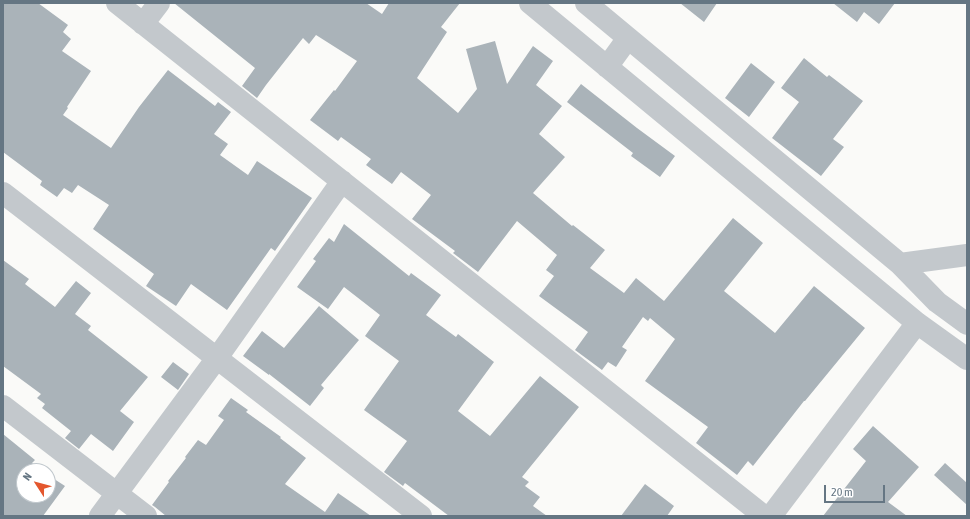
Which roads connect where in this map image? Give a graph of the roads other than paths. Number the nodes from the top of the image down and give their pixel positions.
1 (117, 3) edge
2 (159, 3) edge
3 (530, 3) edge
4 (586, 3) edge
5 (143, 24) junction
6 (628, 38) junction
7 (607, 67) junction
8 (342, 181) junction
9 (3, 194) edge
10 (967, 255) edge
11 (900, 264) junction
12 (917, 323) junction
13 (967, 324) edge
14 (217, 358) junction
15 (967, 359) edge
16 (3, 406) edge
17 (117, 493) junction
18 (100, 516) edge
19 (146, 516) edge
20 (421, 516) edge
21 (764, 516) edge
22 (771, 516) edge

1 - 5 street
2 - 5 street
3 - 7 street
4 - 6 street
5 - 8 street
6 - 7 street
6 - 11 street
7 - 12 street
8 - 14 street
8 - 21 street
9 - 14 street
10 - 11 street
11 - 13 street
12 - 15 street
12 - 22 street
14 - 17 street
14 - 20 street
16 - 17 street
17 - 18 street
17 - 19 street

